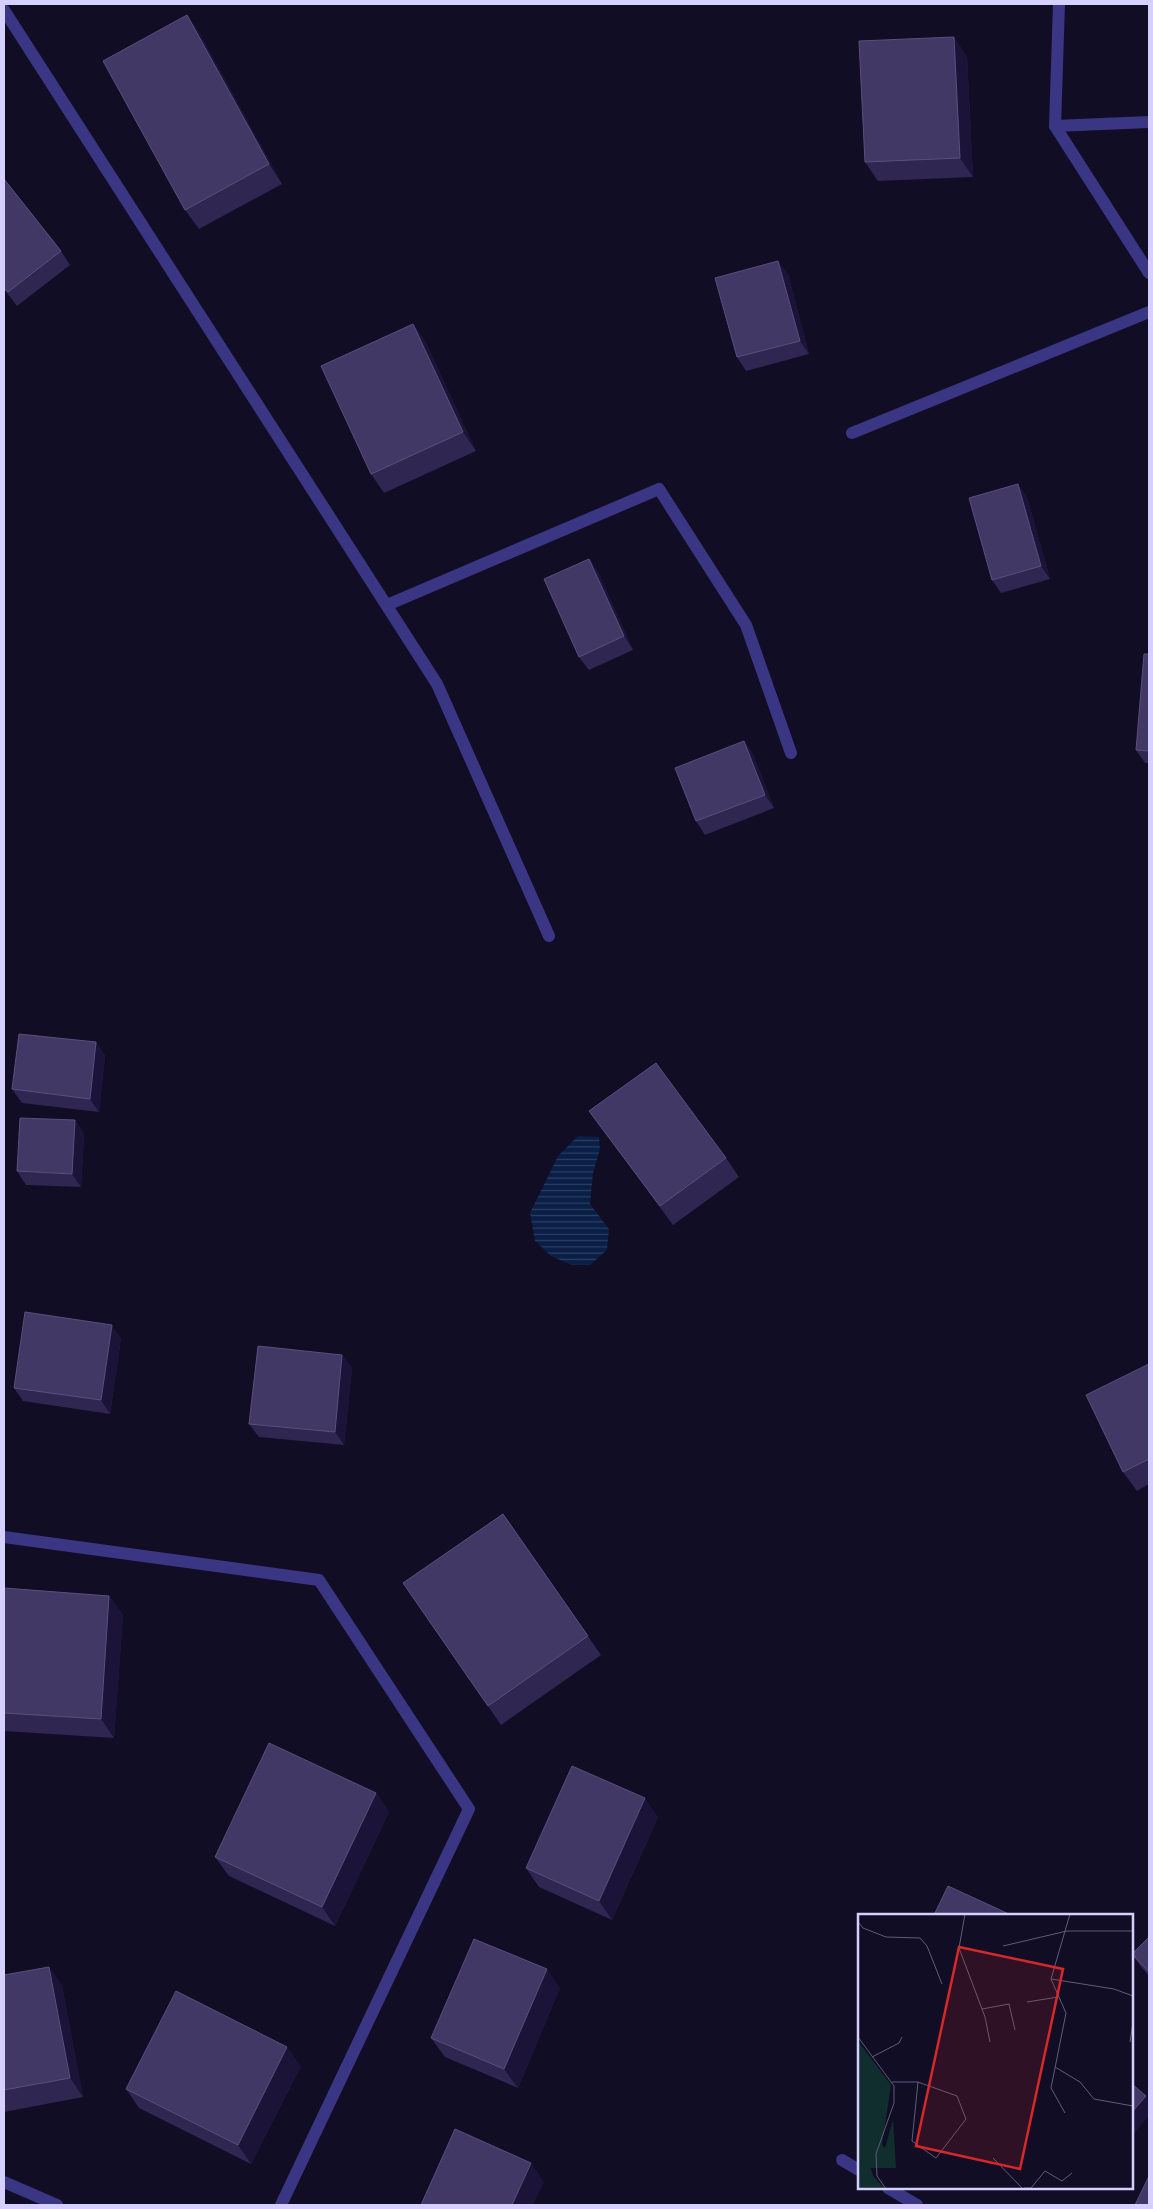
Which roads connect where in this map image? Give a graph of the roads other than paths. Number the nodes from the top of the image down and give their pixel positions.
1 (1059, 4) edge
2 (4, 10) edge
3 (1149, 122) edge
4 (1055, 126) junction
5 (1149, 273) edge
6 (1149, 312) edge
7 (852, 433) dead end
8 (387, 605) junction
9 (791, 753) dead end
10 (549, 936) dead end
11 (4, 1537) edge
12 (842, 2160) dead end
13 (858, 2169) edge
14 (4, 2182) edge
15 (890, 2189) edge
16 (57, 2205) edge
17 (281, 2205) edge
18 (917, 2205) edge

1 - 4 street
2 - 8 street
3 - 4 street
4 - 5 street
6 - 7 street
8 - 9 street
8 - 10 street
11 - 17 street
12 - 13 street
14 - 16 street
15 - 18 street

